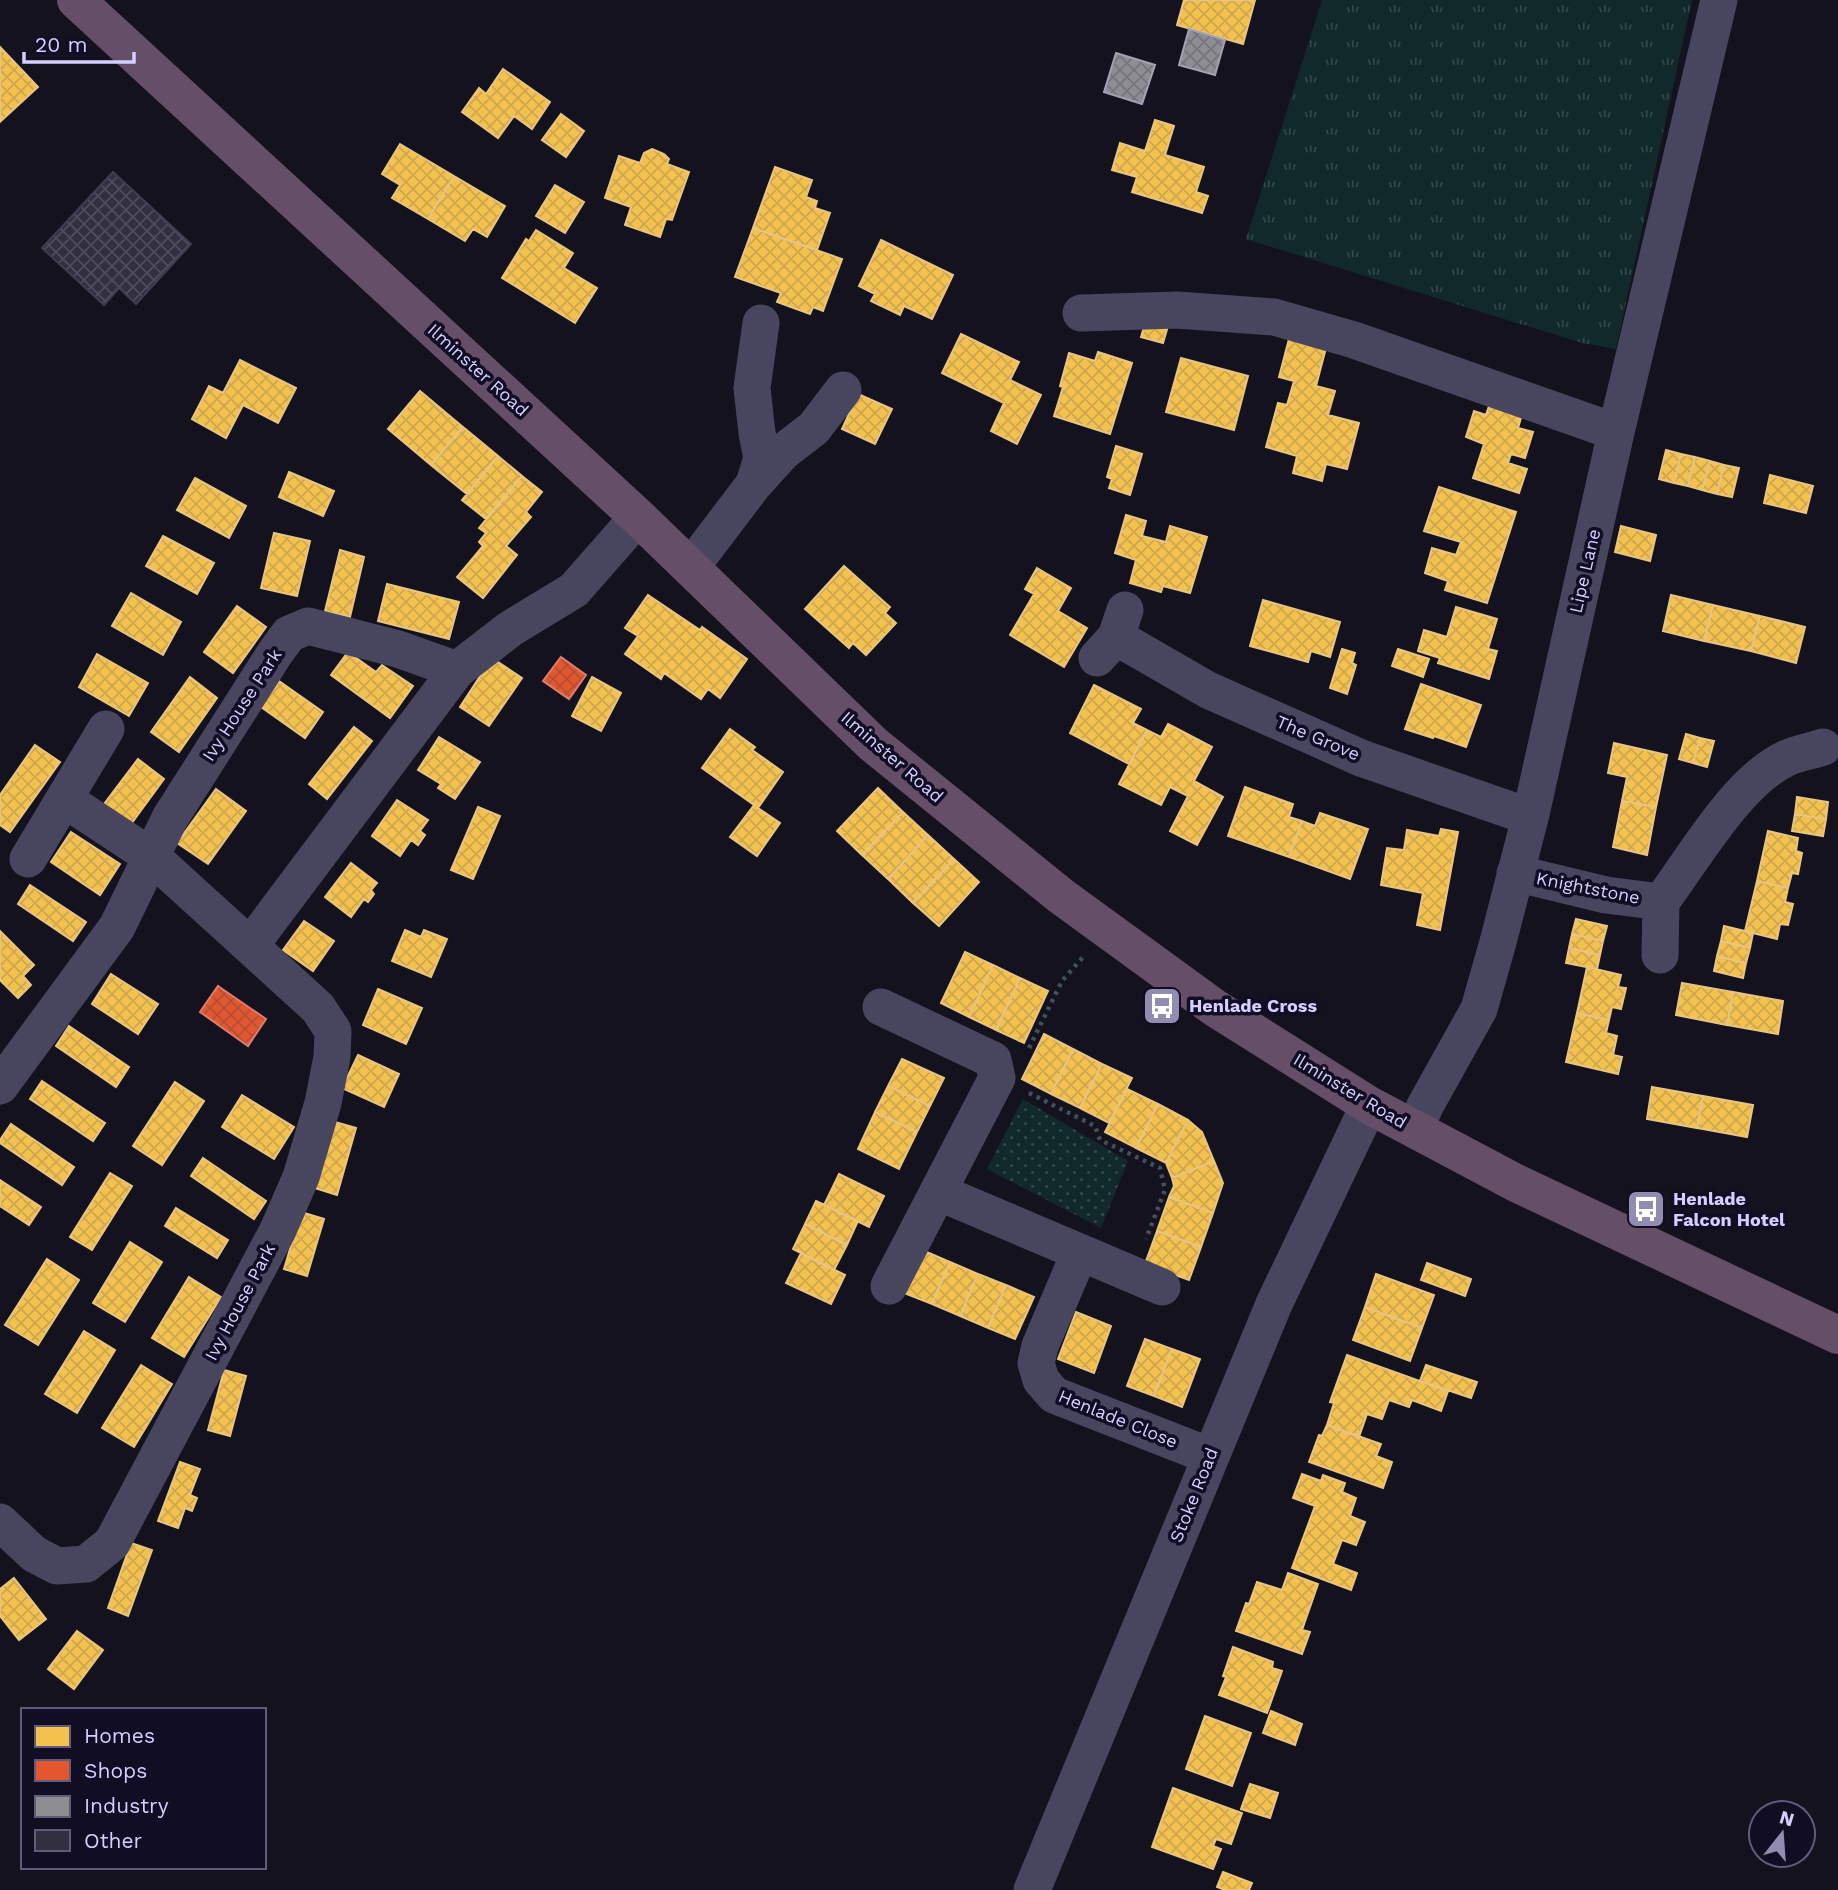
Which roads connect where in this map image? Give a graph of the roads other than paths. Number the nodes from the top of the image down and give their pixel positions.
1 (76, 0) edge
2 (1718, 0) edge
3 (1081, 313) dead end
4 (761, 323) dead end
5 (842, 390) dead end
6 (1616, 432) junction
7 (754, 484) junction
8 (638, 517) junction
9 (691, 568) junction
10 (1113, 635) dead end
11 (457, 670) junction
12 (106, 729) dead end
13 (1824, 747) dead end
14 (64, 799) junction
15 (1531, 814) junction
16 (152, 857) junction
17 (29, 859) dead end
18 (1515, 873) junction
19 (1661, 902) junction
20 (250, 946) junction
21 (1660, 955) dead end
22 (881, 1007) dead end
23 (0, 1086) edge
24 (1369, 1105) junction
25 (1415, 1129) junction
26 (937, 1192) junction
27 (1080, 1252) junction
28 (1147, 1281) road end
29 (889, 1286) dead end
30 (1838, 1335) edge
31 (1210, 1456) junction
32 (0, 1522) edge
33 (1032, 1890) edge

1 - 8 highway, Ilminster Road
2 - 6 street, Lipe Lane
3 - 6 street
4 - 7 street
5 - 7 street
6 - 15 street, Lipe Lane
7 - 9 street
8 - 9 highway, Ilminster Road
8 - 11 street
9 - 24 highway, Ilminster Road
10 - 15 street, The Grove
11 - 16 street, Ivy House Park
11 - 20 street
12 - 14 street
13 - 19 street, Knightstone
14 - 16 street, Ivy House Park
14 - 17 street
15 - 18 street, Lipe Lane
16 - 20 street, Ivy House Park
16 - 23 street, Ivy House Park
18 - 19 street, Knightstone
18 - 25 street, Lipe Lane
19 - 21 street, Knightstone
20 - 32 street, Ivy House Park
22 - 26 street
24 - 25 highway, Ilminster Road
24 - 31 street, Stoke Road
25 - 30 highway, Ilminster Road
26 - 27 street
26 - 29 street
27 - 28 street
27 - 31 street, Henlade Close
31 - 33 street, Stoke Road

